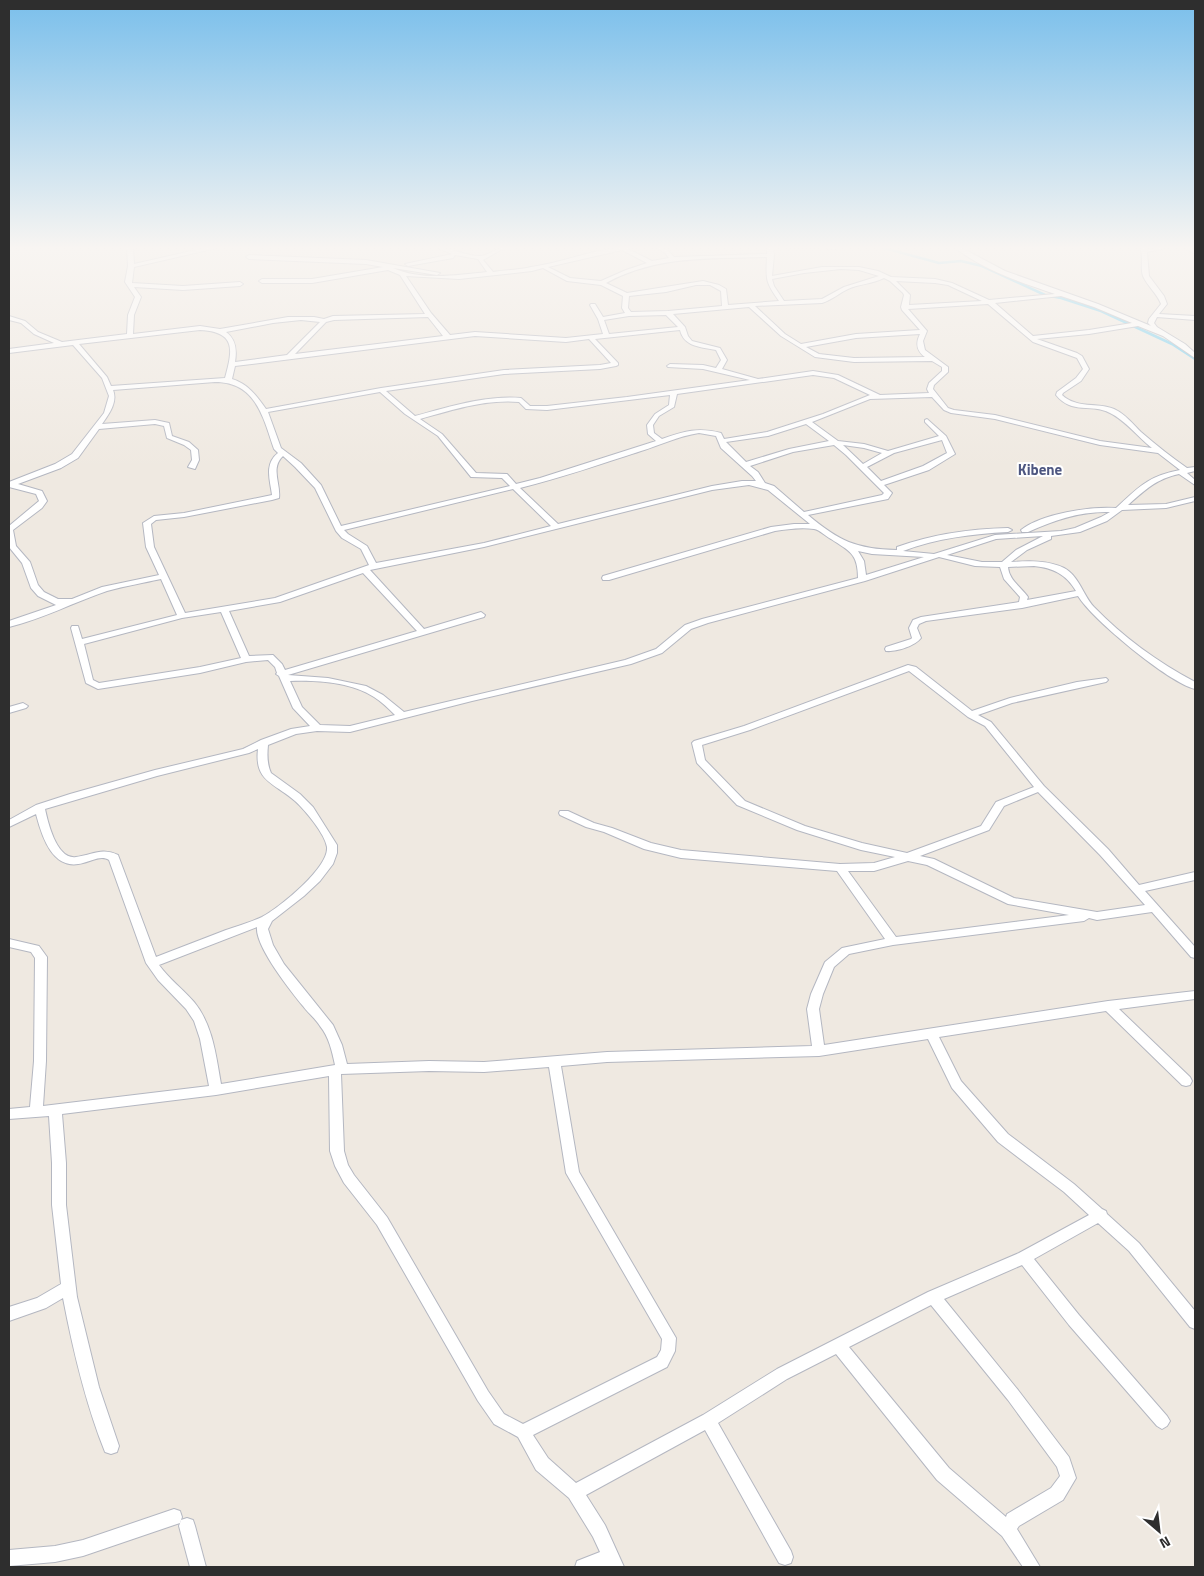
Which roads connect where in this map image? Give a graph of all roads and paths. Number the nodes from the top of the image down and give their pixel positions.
1 (18, 321) edge
2 (131, 321) edge
3 (283, 321) edge
4 (324, 321) edge
5 (434, 321) edge
6 (602, 321) edge
7 (676, 321) edge
8 (766, 321) edge
9 (916, 321) edge
10 (1011, 321) edge
11 (1129, 321) edge
12 (1153, 321) edge
13 (1137, 324) junction
14 (683, 328) junction
15 (220, 331) junction
16 (923, 332) junction
17 (1164, 334) junction
18 (130, 335) junction
19 (607, 336) junction
20 (448, 337) junction
21 (591, 338) junction
22 (1032, 338) junction
23 (74, 342) junction
24 (61, 344) junction
25 (799, 346) junction
26 (9, 351) edge
27 (289, 356) junction
28 (1195, 356) edge
29 (934, 359) junction
30 (232, 364) junction
31 (670, 366) dead end
32 (718, 370) junction
33 (228, 380) junction
34 (758, 380) junction
35 (110, 388) junction
36 (381, 390) junction
37 (674, 393) junction
38 (934, 395) junction
39 (878, 396) junction
40 (264, 411) junction
41 (414, 418) junction
42 (807, 421) junction
43 (927, 421) dead end
44 (96, 427) junction
45 (944, 437) junction
46 (722, 441) junction
47 (662, 442) junction
48 (837, 443) junction
49 (1159, 451) junction
50 (282, 453) junction
51 (888, 453) junction
52 (745, 465) junction
53 (192, 467) dead end
54 (862, 467) junction
55 (1187, 471) edge
56 (1195, 483) edge
57 (762, 484) junction
58 (880, 484) junction
59 (9, 485) edge
60 (515, 487) junction
61 (1195, 498) edge
62 (1119, 509) junction
63 (804, 514) junction
64 (556, 527) junction
65 (820, 527) junction
66 (9, 528) edge
67 (339, 529) junction
68 (1025, 530) junction
69 (1057, 534) junction
70 (850, 547) junction
71 (895, 551) junction
72 (935, 555) junction
73 (1004, 565) junction
74 (374, 566) junction
75 (364, 569) junction
76 (163, 576) junction
77 (606, 578) dead end
78 (862, 579) junction
79 (1080, 593) junction
80 (67, 603) junction
81 (1022, 605) junction
82 (224, 609) junction
83 (481, 615) dead end
84 (182, 616) junction
85 (9, 624) edge
86 (75, 628) dead end
87 (422, 632) junction
88 (79, 643) junction
89 (890, 649) dead end
90 (246, 659) junction
91 (282, 677) junction
92 (1103, 680) dead end
93 (1195, 686) edge
94 (23, 706) dead end
95 (9, 710) edge
96 (971, 715) junction
97 (402, 716) junction
98 (317, 728) junction
99 (264, 742) junction
100 (1040, 788) junction
101 (40, 807) junction
102 (564, 813) dead end
103 (9, 824) edge
104 (906, 856) junction
105 (840, 868) junction
106 (1195, 876) edge
107 (1138, 889) junction
108 (1155, 908) junction
109 (1097, 916) junction
110 (267, 919) junction
111 (893, 941) junction
112 (9, 943) edge
113 (1195, 954) edge
114 (152, 963) junction
115 (1195, 995) edge
116 (1108, 1006) junction
117 (931, 1034) junction
118 (819, 1051) junction
119 (554, 1062) junction
120 (339, 1070) junction
121 (1186, 1081) dead end
122 (216, 1090) junction
123 (55, 1110) junction
124 (36, 1112) junction
125 (9, 1114) edge
126 (1101, 1215) junction
127 (1024, 1257) junction
128 (68, 1288) junction
129 (933, 1297) junction
130 (9, 1314) edge
131 (1195, 1322) edge
132 (838, 1345) junction
133 (708, 1420) junction
134 (1162, 1421) dead end
135 (523, 1432) junction
136 (111, 1446) dead end
137 (575, 1492) junction
138 (1008, 1530) junction
139 (784, 1557) dead end
140 (9, 1558) edge
141 (614, 1562) edge
142 (198, 1567) edge
143 (583, 1567) edge
144 (1032, 1567) edge

1 - 24 street
2 - 18 street
3 - 15 street
4 - 27 street
5 - 20 street
6 - 19 street
7 - 14 street
8 - 25 street
9 - 16 street
10 - 22 street
11 - 13 street
12 - 17 street
13 - 17 street
13 - 22 street
14 - 19 street
14 - 32 street
15 - 18 street
15 - 30 street
16 - 25 street
16 - 29 street
17 - 28 street
18 - 23 street
19 - 21 street
20 - 21 street
20 - 27 street
21 - 36 street
22 - 49 street
23 - 24 street
23 - 35 street
24 - 26 street
25 - 29 street
27 - 30 street
29 - 38 street
30 - 33 street
31 - 32 street
32 - 34 street
33 - 35 street
33 - 40 street
34 - 37 street
34 - 39 street
35 - 44 street
36 - 40 street
36 - 41 street
37 - 41 street
37 - 47 street
38 - 39 street
38 - 49 street
39 - 42 street
40 - 50 street
41 - 60 street
42 - 46 street
42 - 48 street
43 - 45 street
44 - 53 street
44 - 59 street
45 - 51 street
45 - 58 street
46 - 47 street
46 - 52 street
47 - 60 street
48 - 51 street
48 - 52 street
48 - 54 street
49 - 55 street
50 - 67 street
50 - 76 street
51 - 54 street
52 - 57 street
54 - 58 street
55 - 56 street
55 - 62 street
57 - 63 street
57 - 64 street
58 - 63 street
59 - 66 street
60 - 64 street
60 - 67 street
61 - 62 street
62 - 68 street
62 - 69 street
63 - 65 street
64 - 74 street
65 - 70 street
65 - 77 street
66 - 80 street
67 - 74 street
68 - 69 street
68 - 71 street
69 - 72 street
69 - 73 street
70 - 71 street
70 - 78 street
71 - 72 street
72 - 73 street
72 - 78 street
73 - 79 street
73 - 81 street
74 - 75 street
75 - 82 street
75 - 87 street
76 - 80 street
76 - 84 street
78 - 97 street
79 - 81 street
79 - 93 street
80 - 85 street
81 - 89 street
82 - 84 street
82 - 90 street
83 - 87 street
84 - 88 street
86 - 88 street
87 - 91 street
88 - 90 street
90 - 91 street
91 - 97 street
91 - 98 street
92 - 96 street
94 - 95 street
96 - 100 street
96 - 104 street
97 - 98 street
98 - 99 street
99 - 101 street
99 - 110 street
100 - 104 street
100 - 107 street
101 - 103 street
101 - 114 street
102 - 105 street
104 - 105 street
104 - 109 street
105 - 111 street
106 - 107 street
107 - 108 street
108 - 109 street
108 - 113 street
109 - 111 street
110 - 114 street
110 - 120 street
111 - 118 street
112 - 124 street
114 - 122 street
115 - 116 street
116 - 117 street
116 - 121 street
117 - 118 street
117 - 126 street
118 - 119 street
119 - 120 street
119 - 135 street
120 - 122 street
120 - 135 street
122 - 123 street
123 - 124 street
123 - 128 street
124 - 125 street
126 - 127 street
126 - 131 street
127 - 129 street
127 - 134 street
128 - 130 street
128 - 136 street
129 - 132 street
129 - 138 street
132 - 133 street
132 - 138 street
133 - 137 street
133 - 139 street
135 - 137 street
137 - 141 street
138 - 144 street
140 - 142 street
141 - 143 street

